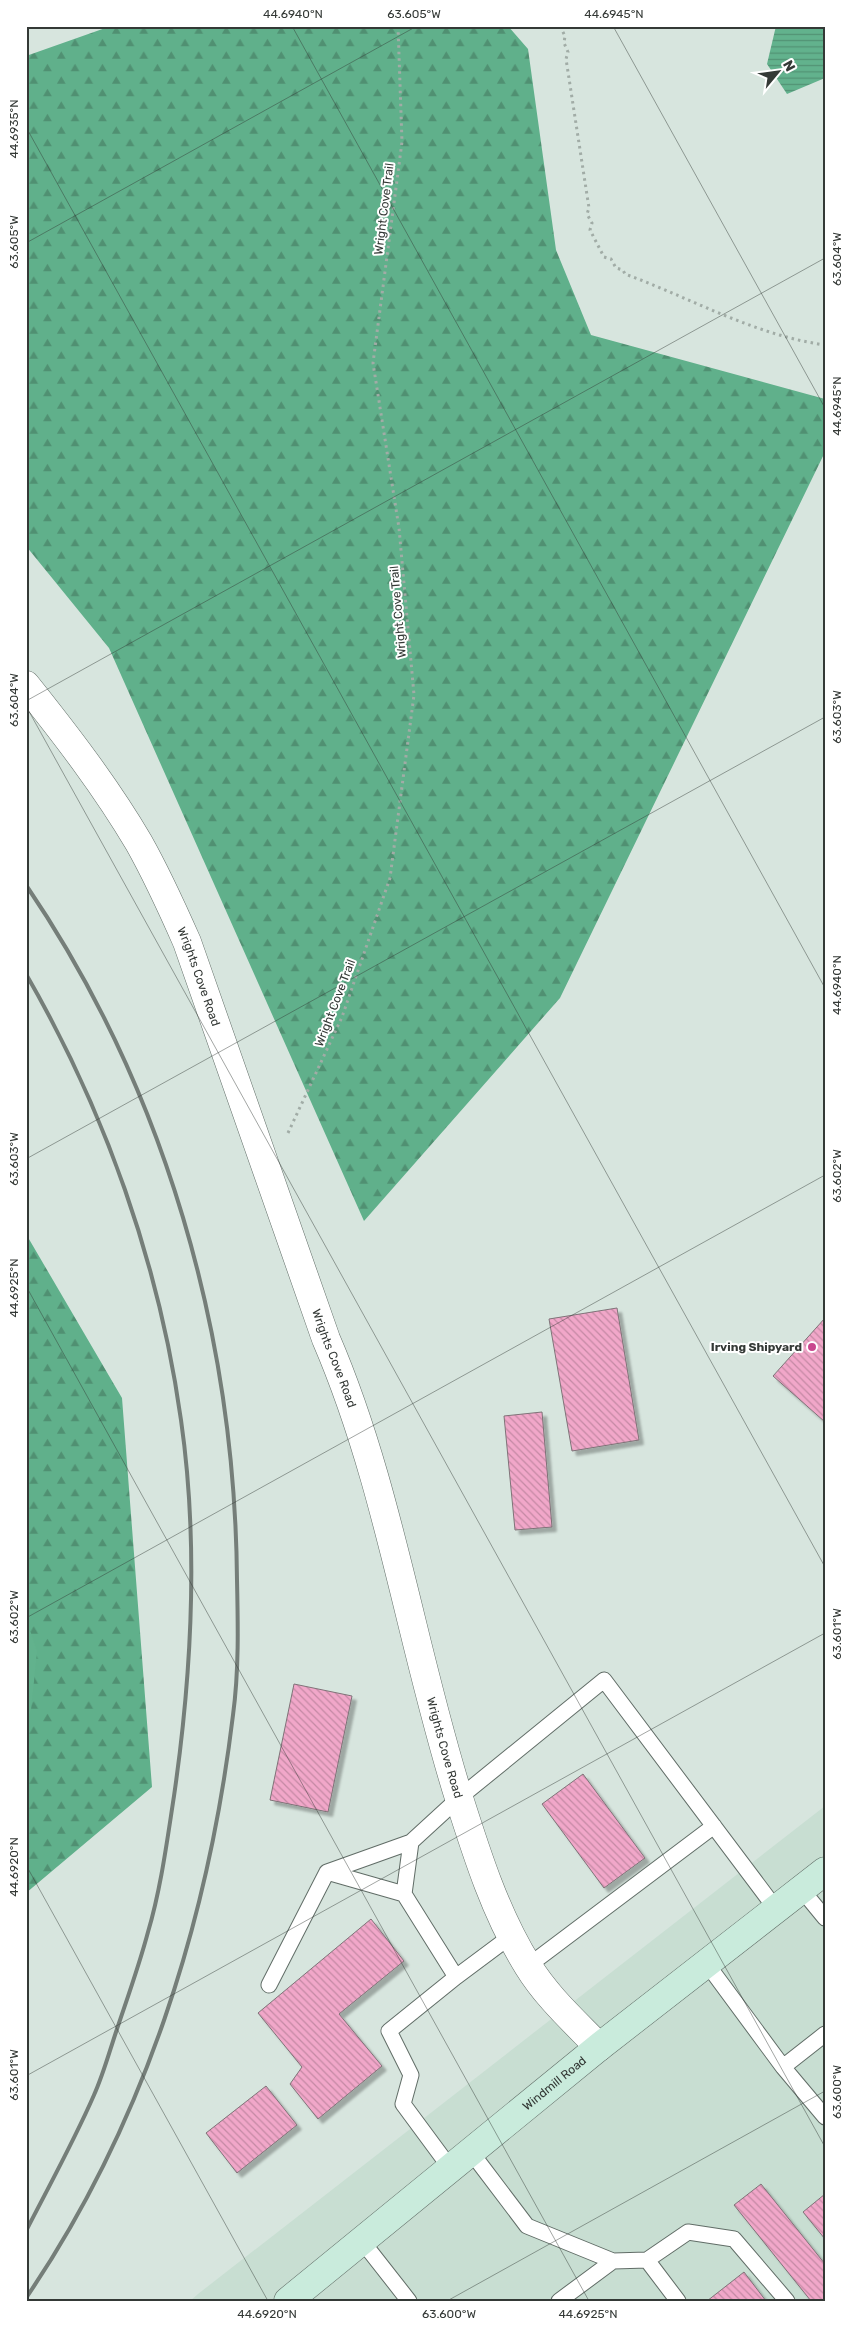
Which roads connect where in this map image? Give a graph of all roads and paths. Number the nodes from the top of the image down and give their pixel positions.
1 (398, 26) edge
2 (560, 26) edge
3 (825, 345) edge
4 (26, 685) edge
5 (268, 1174) junction
6 (459, 1798) junction
7 (714, 1826) junction
8 (411, 1842) junction
9 (825, 1871) edge
10 (327, 1872) junction
11 (802, 1890) junction
12 (404, 1894) junction
13 (776, 1909) junction
14 (825, 1918) edge
15 (512, 1936) junction
16 (707, 1964) junction
17 (528, 1966) junction
18 (456, 1977) junction
19 (269, 1985) dead end
20 (825, 2034) edge
21 (599, 2047) junction
22 (783, 2067) junction
23 (825, 2117) edge
24 (461, 2161) junction
25 (362, 2241) junction
26 (647, 2260) junction
27 (613, 2261) junction
28 (288, 2301) edge
29 (409, 2301) edge
30 (559, 2301) edge
31 (678, 2301) edge
32 (787, 2301) edge

1 - 5 path, Wright Cove Trail
2 - 3 path
4 - 5 street, Wrights Cove Road
5 - 6 street, Wrights Cove Road
6 - 7 lane
6 - 8 lane
6 - 15 street, Wrights Cove Road
7 - 13 lane
7 - 17 lane
8 - 10 lane
8 - 12 lane
9 - 11 main road, Windmill Road
10 - 12 lane
10 - 19 lane
11 - 13 main road, Windmill Road
11 - 14 lane
12 - 18 lane
13 - 16 main road, Windmill Road
15 - 17 street, Wrights Cove Road
15 - 18 lane
16 - 21 main road, Windmill Road
16 - 22 lane
17 - 21 street, Wrights Cove Road
18 - 24 lane
20 - 22 lane
21 - 24 main road, Windmill Road
22 - 23 lane
24 - 25 main road, Windmill Road
24 - 27 lane
25 - 28 main road, Windmill Road
25 - 29 lane
26 - 27 lane
26 - 31 lane
26 - 32 lane
27 - 30 lane

